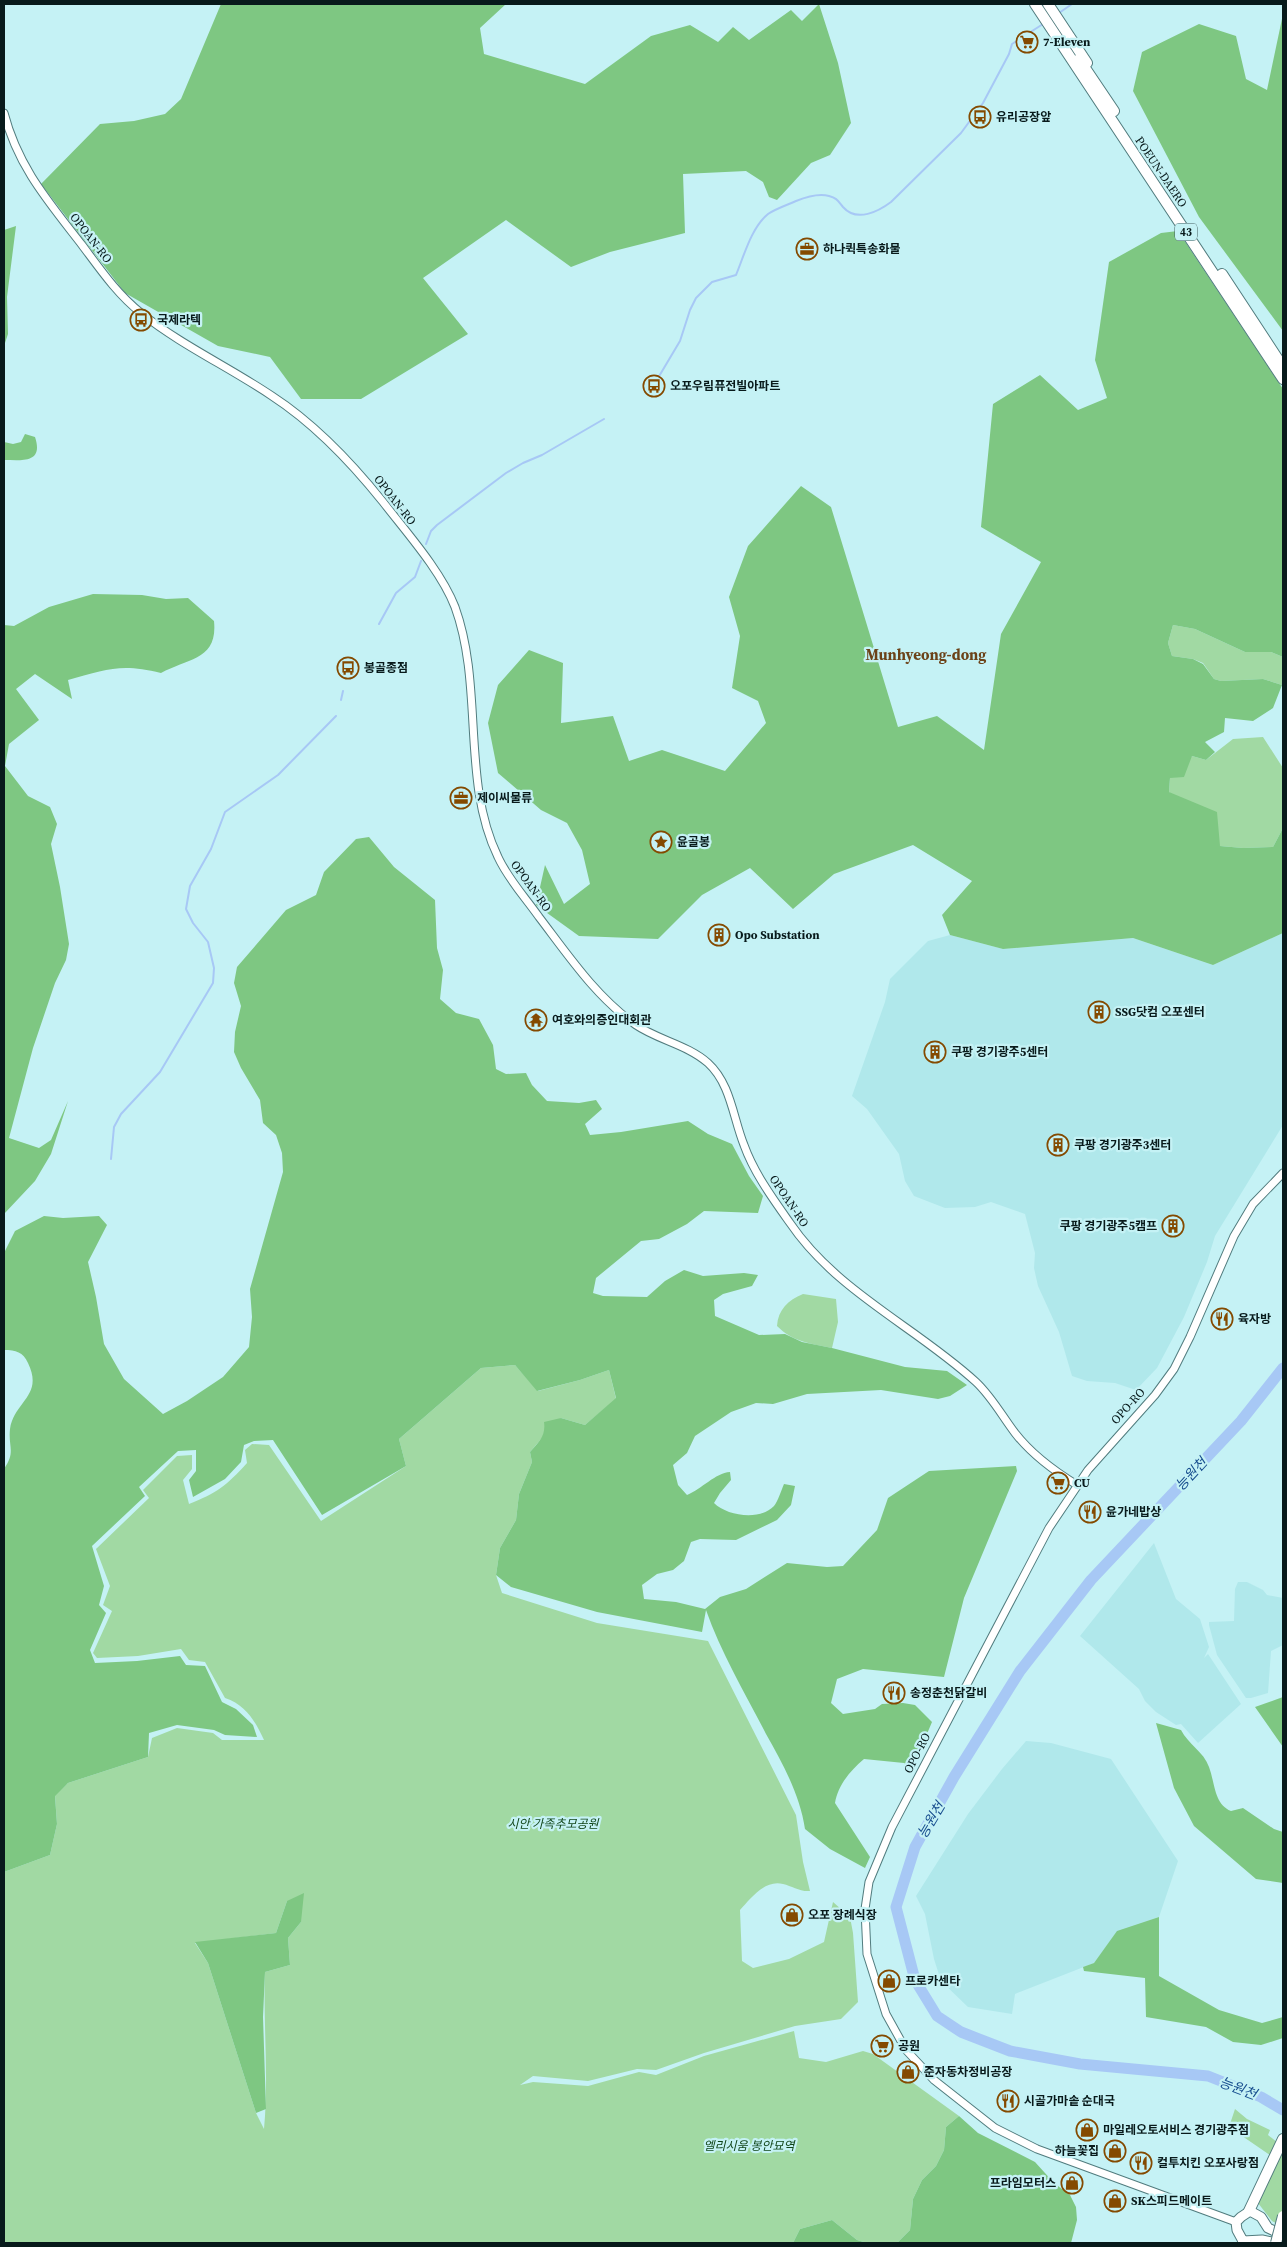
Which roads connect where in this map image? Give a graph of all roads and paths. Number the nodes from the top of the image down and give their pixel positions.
1 (1028, 4) edge
2 (1034, 4) edge
3 (1042, 4) edge
4 (1048, 4) edge
5 (1092, 84) junction
6 (4, 113) edge
7 (1283, 367) edge
8 (1283, 379) edge
9 (1283, 1173) edge
10 (1077, 1485) junction
11 (1283, 2139) edge
12 (1249, 2211) junction
13 (1283, 2216) edge
14 (1236, 2222) junction
15 (1283, 2235) edge
16 (1243, 2242) edge
17 (1276, 2243) edge

1 - 5 highway
2 - 5 highway, POEUN-DAERO / 43
3 - 5 highway, 43
4 - 5 highway
5 - 7 highway, POEUN-DAERO / 43
5 - 8 highway, POEUN-DAERO / 43
6 - 10 street, OPOAN-RO
9 - 10 street, OPO-RO
10 - 14 street, OPO-RO
11 - 12 highway
12 - 14 main road
12 - 15 main road
13 - 17 highway, bridge
14 - 16 main road
16 - 17 main road

